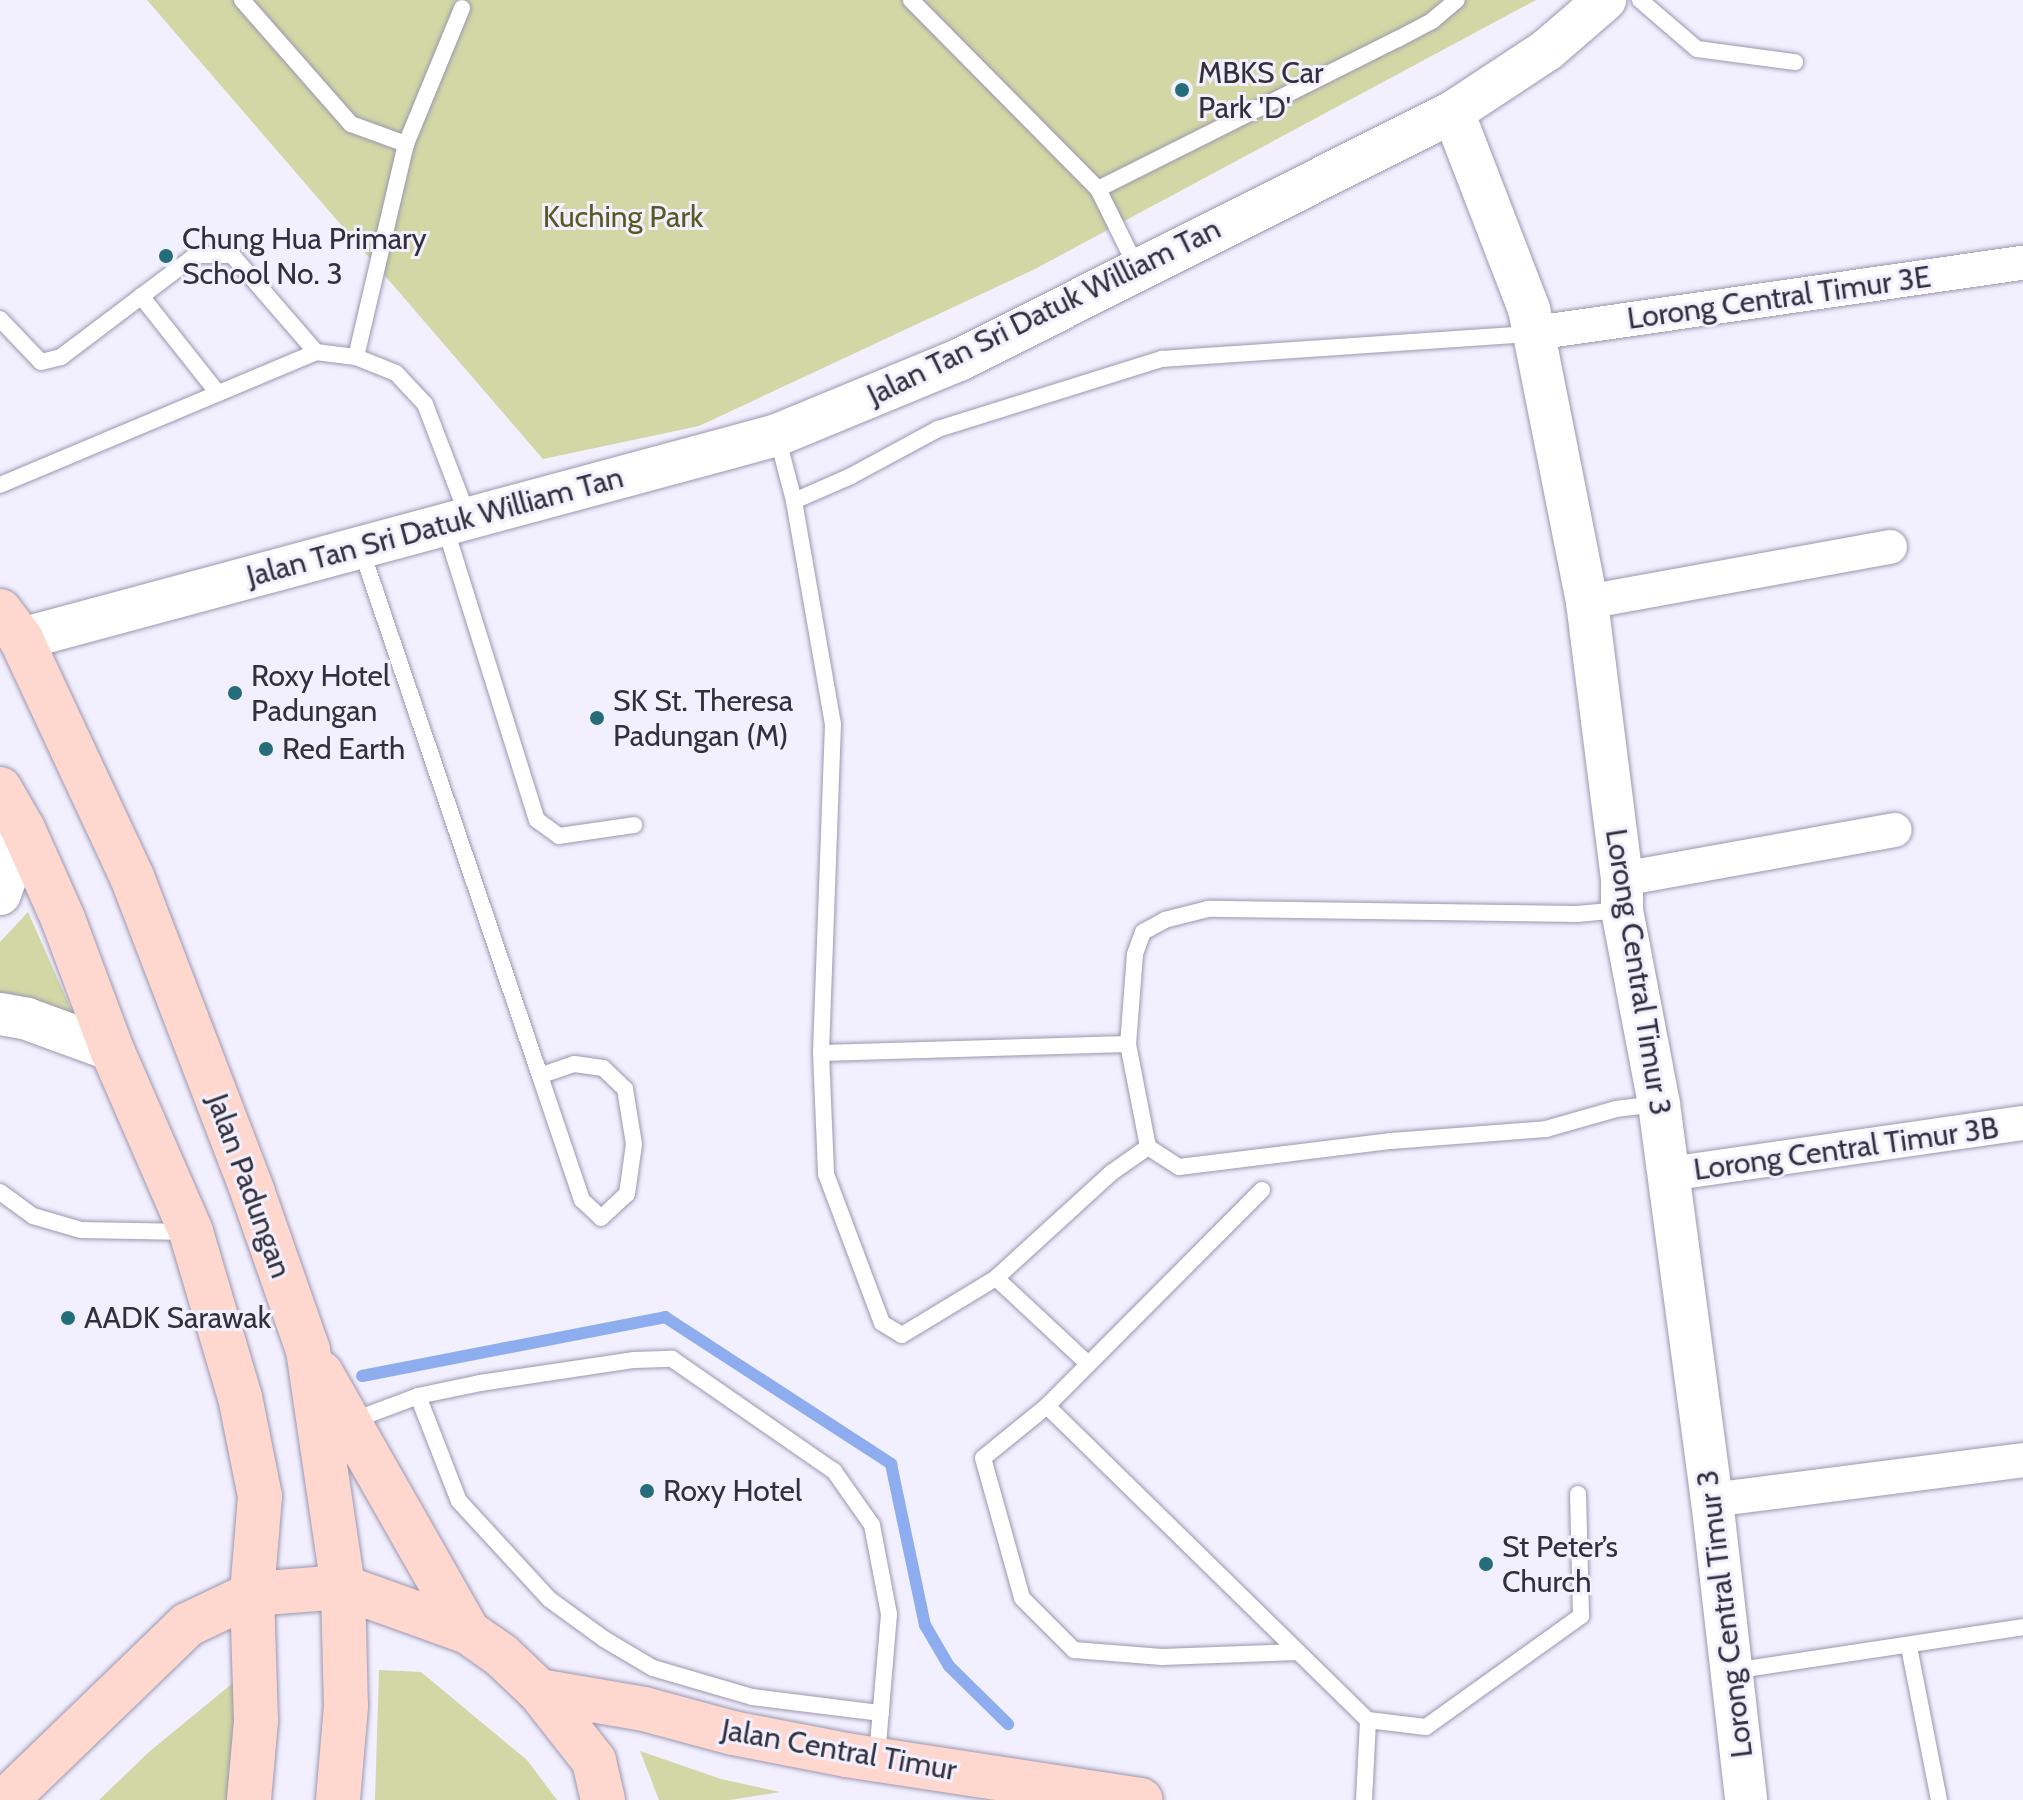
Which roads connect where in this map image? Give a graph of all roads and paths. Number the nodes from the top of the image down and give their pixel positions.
1 (242, 0) edge
2 (911, 0) edge
3 (1457, 0) edge
4 (1605, 0) edge
5 (1640, 0) edge
6 (462, 8) dead end
7 (1795, 62) dead end
8 (1453, 112) junction
9 (406, 144) junction
10 (1098, 189) junction
11 (2023, 263) edge
12 (1137, 270) junction
13 (141, 296) junction
14 (0, 319) edge
15 (1535, 333) junction
16 (316, 352) junction
17 (356, 357) junction
18 (218, 393) junction
19 (777, 435) junction
20 (0, 485) edge
21 (794, 501) junction
22 (457, 524) junction
23 (1890, 547) dead end
24 (361, 549) junction
25 (1587, 602) junction
26 (10, 625) edge
27 (0, 789) edge
28 (634, 825) dead end
29 (23, 829) junction
30 (1895, 830) dead end
31 (0, 894) edge
32 (1622, 894) junction
33 (0, 1014) edge
34 (1128, 1044) junction
35 (112, 1050) junction
36 (821, 1053) junction
37 (540, 1076) junction
38 (1659, 1104) junction
39 (2023, 1123) edge
40 (1148, 1147) junction
41 (1669, 1174) junction
42 (1262, 1190) dead end
43 (0, 1192) edge
44 (191, 1232) junction
45 (996, 1278) junction
46 (308, 1350) junction
47 (1087, 1363) junction
48 (418, 1396) junction
49 (1047, 1406) junction
50 (349, 1422) junction
51 (2023, 1460) edge
52 (1578, 1494) dead end
53 (1712, 1500) junction
54 (343, 1587) junction
55 (252, 1594) junction
56 (2023, 1627) edge
57 (468, 1632) junction
58 (1909, 1647) junction
59 (1298, 1652) junction
60 (1733, 1671) junction
61 (539, 1691) junction
62 (881, 1713) junction
63 (1368, 1720) junction
64 (877, 1759) junction
65 (6, 1800) edge
66 (249, 1800) edge
67 (338, 1800) edge
68 (603, 1800) edge
69 (1141, 1800) edge
70 (1364, 1800) edge
71 (1746, 1800) edge
72 (1939, 1800) edge

1 - 9 lane
2 - 10 lane
3 - 10 lane
4 - 8 street, Jalan Tan Sri Datuk William Tan
5 - 7 lane
6 - 9 lane
8 - 12 street, Jalan Tan Sri Datuk William Tan
8 - 15 street, Lorong Central Timur 3
9 - 17 lane
10 - 12 lane
11 - 15 street, Lorong Central Timur 3E
12 - 19 street, Jalan Tan Sri Datuk William Tan
13 - 14 lane
13 - 16 lane
13 - 18 lane
15 - 21 lane
15 - 25 street, Lorong Central Timur 3
16 - 17 lane
16 - 18 lane
17 - 22 lane
18 - 20 lane
19 - 21 lane
19 - 22 street, Jalan Tan Sri Datuk William Tan
21 - 36 lane
22 - 24 street, Jalan Tan Sri Datuk William Tan
22 - 28 lane
23 - 25 street
24 - 26 street, Jalan Tan Sri Datuk William Tan
24 - 37 lane
25 - 32 street, Lorong Central Timur 3
26 - 46 main road, Jalan Padungan
27 - 29 main road
29 - 31 street
29 - 35 main road
30 - 32 street
32 - 34 lane
32 - 38 street, Lorong Central Timur 3
33 - 35 street
34 - 36 lane
34 - 40 lane
35 - 44 main road
36 - 45 lane
37 - 37 lane
38 - 40 lane
38 - 41 street, Lorong Central Timur 3
39 - 41 street, Lorong Central Timur 3B
40 - 45 lane
41 - 53 street, Lorong Central Timur 3
42 - 47 lane
43 - 44 lane
44 - 55 main road
45 - 47 lane
46 - 50 main road
46 - 54 main road, Jalan Padungan
47 - 49 lane
48 - 50 lane
48 - 62 lane
48 - 62 lane
49 - 59 lane
49 - 59 lane
50 - 57 main road
51 - 53 street
52 - 63 lane
53 - 60 street, Lorong Central Timur 3
54 - 55 main road
54 - 57 main road
54 - 67 main road, Jalan Padungan
55 - 65 main road
55 - 66 main road
56 - 58 lane
57 - 61 main road
58 - 60 lane
58 - 72 lane
59 - 63 lane
60 - 71 street, Lorong Central Timur 3
61 - 64 main road, Jalan Central Timur
61 - 68 main road
62 - 64 lane
63 - 70 lane
64 - 69 main road, Jalan Central Timur

